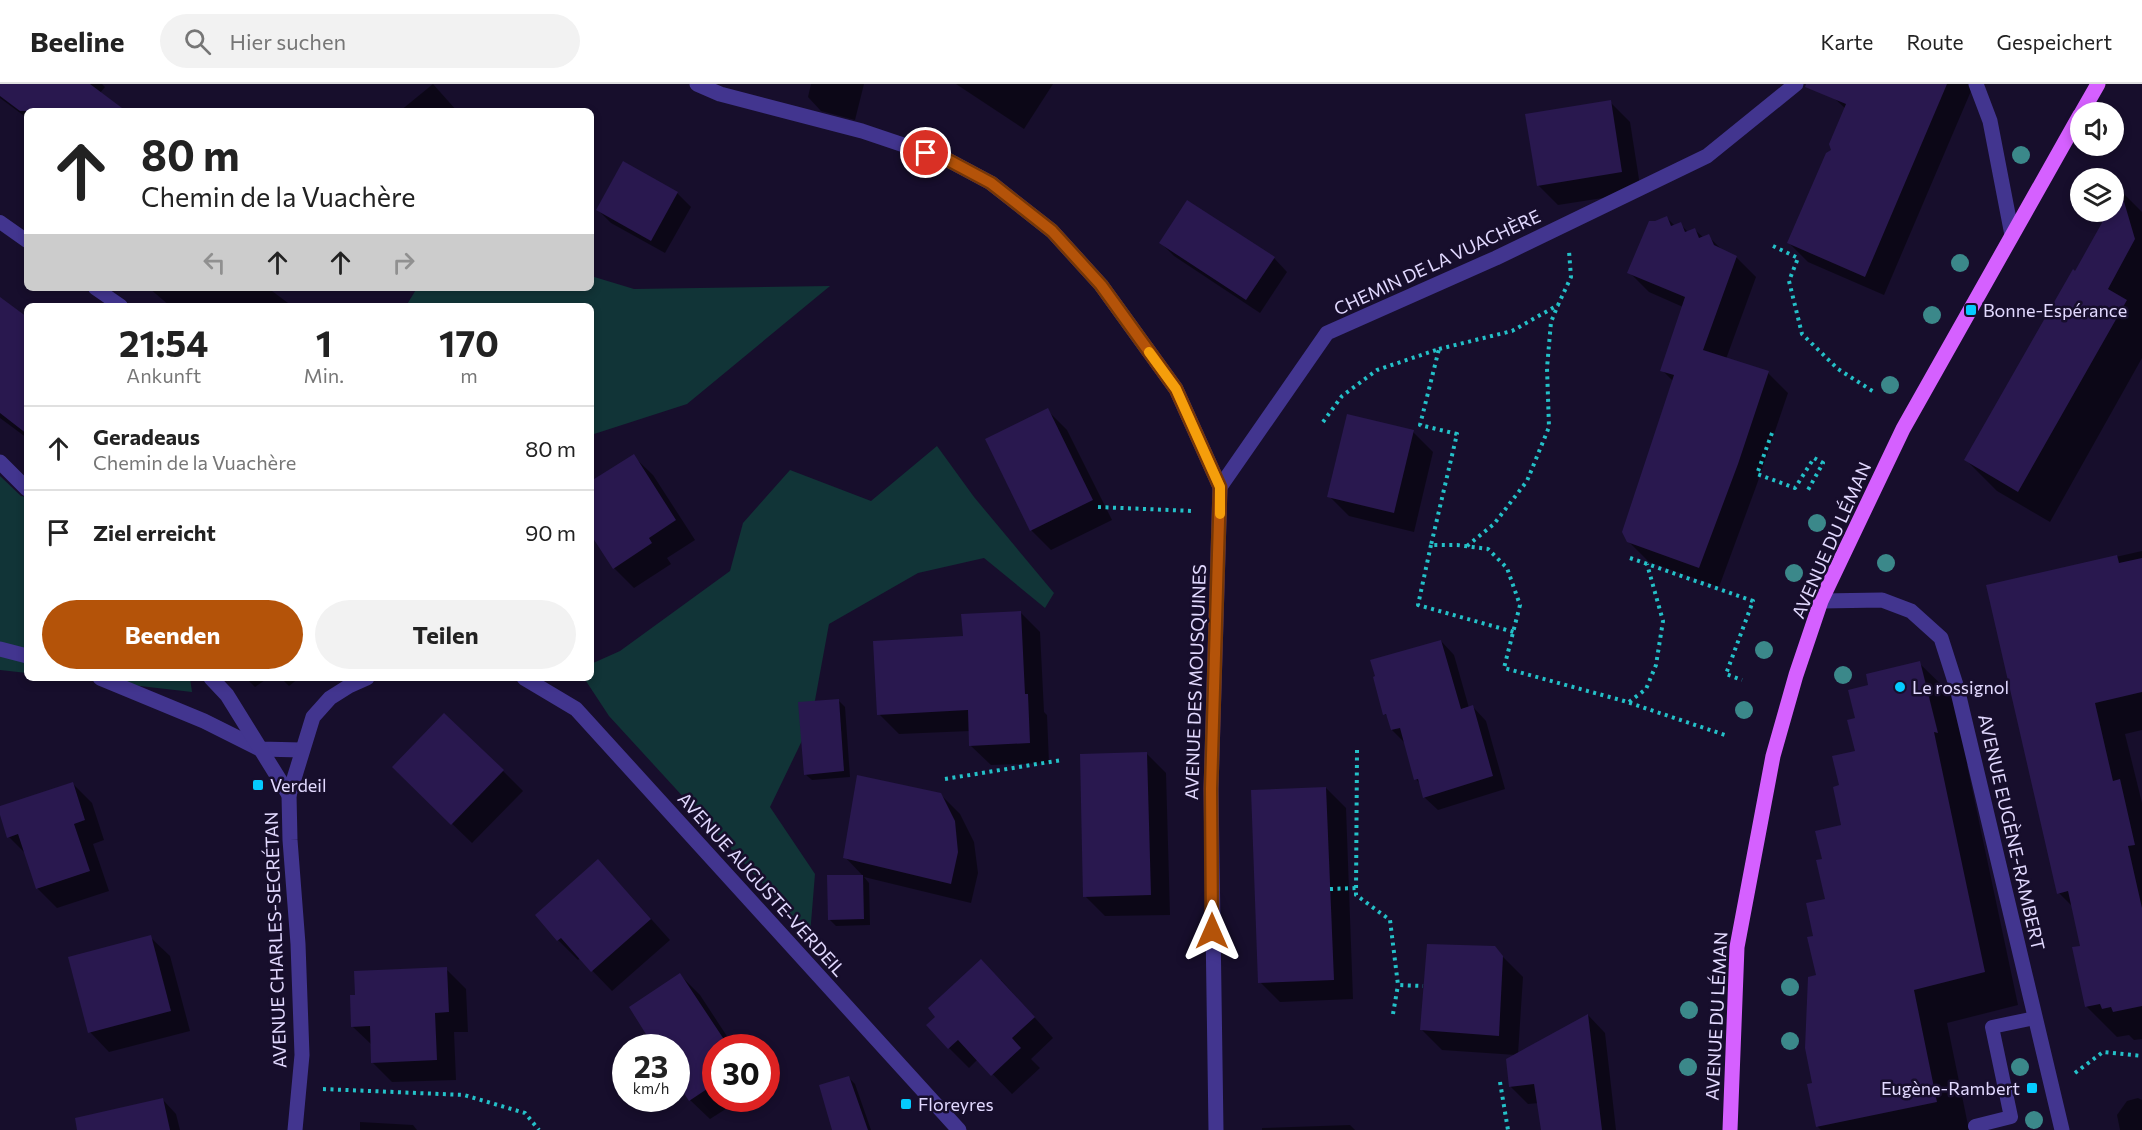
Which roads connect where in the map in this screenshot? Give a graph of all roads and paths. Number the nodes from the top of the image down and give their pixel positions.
1 (697, 84) edge
2 (1796, 84) edge
3 (1976, 84) edge
4 (2098, 84) edge
5 (2088, 102) edge
6 (2070, 133) edge
7 (0, 222) edge
8 (1559, 227) junction
9 (2012, 235) junction
10 (24, 239) edge
11 (1773, 246) dead end
12 (99, 291) edge
13 (117, 303) edge
14 (1558, 305) junction
15 (1439, 350) junction
16 (1874, 392) dead end
17 (1323, 422) dead end
18 (1772, 433) dead end
19 (0, 462) edge
20 (24, 486) edge
21 (1220, 487) junction
22 (1808, 490) dead end
23 (1098, 507) dead end
24 (1199, 511) dead end
25 (1431, 545) junction
26 (1466, 547) junction
27 (1630, 558) dead end
28 (1647, 564) junction
29 (1821, 601) junction
30 (1514, 632) junction
31 (0, 649) edge
32 (24, 655) edge
33 (1742, 680) dead end
34 (107, 681) edge
35 (214, 681) edge
36 (360, 681) edge
37 (529, 681) edge
38 (1628, 702) junction
39 (1725, 735) dead end
40 (260, 749) junction
41 (302, 750) junction
42 (1357, 750) dead end
43 (1062, 760) dead end
44 (945, 779) dead end
45 (289, 795) junction
46 (1356, 888) junction
47 (1330, 889) dead end
48 (1398, 985) junction
49 (1423, 986) dead end
50 (1393, 1014) dead end
51 (2035, 1018) junction
52 (2142, 1056) edge
53 (2074, 1073) dead end
54 (1500, 1082) dead end
55 (298, 1088) junction
56 (1975, 1126) dead end
57 (295, 1130) edge
58 (539, 1130) edge
59 (959, 1130) edge
60 (1216, 1130) edge
61 (1508, 1130) edge
62 (1730, 1130) edge
63 (2062, 1130) edge

1 - 21 street
2 - 8 street, CHEMIN DE LA VUACHÈRE
3 - 9 street
4 - 5 main road, AVENUE DU LÉMAN
6 - 9 main road, AVENUE DU LÉMAN
7 - 10 lane
8 - 14 path
8 - 21 street, CHEMIN DE LA VUACHÈRE
9 - 29 main road, AVENUE DU LÉMAN
11 - 16 path
12 - 13 lane
14 - 15 path
14 - 26 path
15 - 17 path
15 - 25 path
18 - 22 path
19 - 20 street
21 - 60 street, AVENUE DES MOUSQUINES
23 - 24 path
25 - 26 path
25 - 30 path
26 - 30 path
27 - 28 path
28 - 33 path
28 - 38 path
29 - 51 street, AVENUE EUGÈNE-RAMBERT
29 - 62 main road, AVENUE DU LÉMAN
30 - 38 path
31 - 32 street
34 - 40 street
35 - 40 street
36 - 41 street
37 - 59 street, AVENUE AUGUSTE-VERDEIL
38 - 39 path
40 - 41 street
40 - 45 street
41 - 45 street, AVENUE CHARLES-SECRÉTAN
42 - 46 path
43 - 44 path
45 - 55 street, AVENUE CHARLES-SECRÉTAN
46 - 47 path
46 - 48 path
48 - 49 path
48 - 50 path
51 - 56 lane
51 - 63 street, AVENUE EUGÈNE-RAMBERT
52 - 53 path
54 - 61 path
55 - 57 street, AVENUE CHARLES-SECRÉTAN
55 - 58 path

